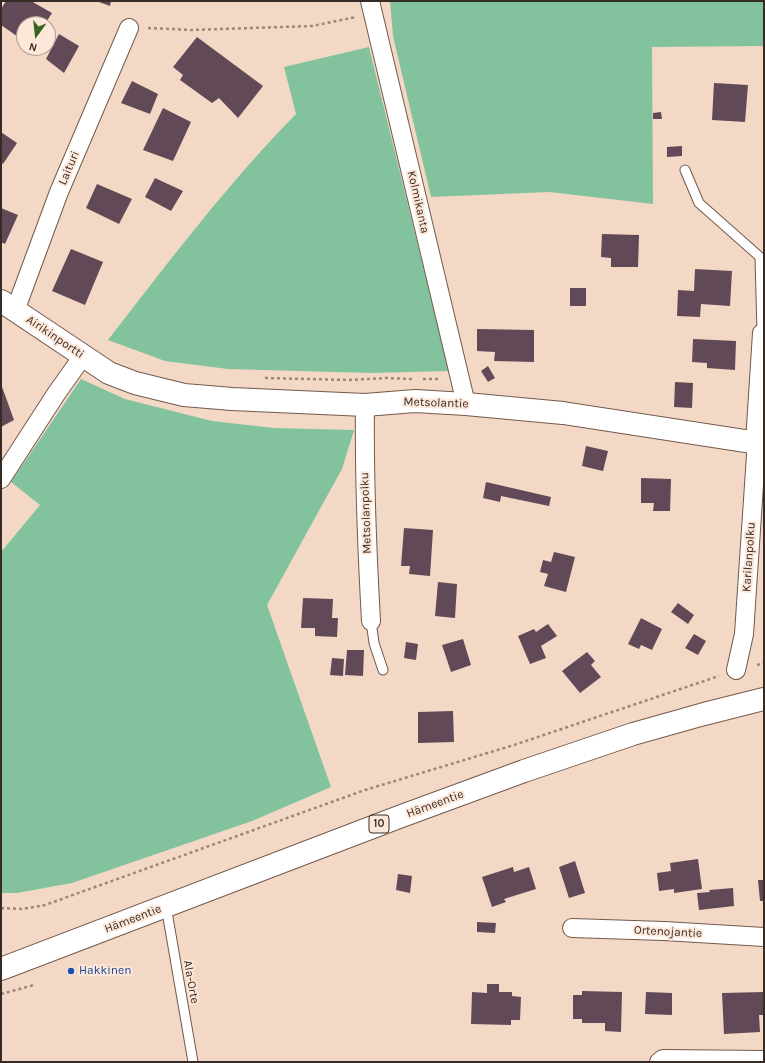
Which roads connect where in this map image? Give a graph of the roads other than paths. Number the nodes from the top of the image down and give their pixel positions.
1 (371, 8) edge
2 (129, 28) road end
3 (685, 170) dead end
4 (8, 306) edge
5 (762, 333) joint
6 (83, 356) junction
7 (109, 373) joint
8 (466, 404) junction
9 (365, 405) junction
10 (759, 443) edge
11 (1, 479) edge
12 (371, 620) joint
13 (383, 670) dead end
14 (736, 670) road end
15 (764, 700) edge
16 (166, 906) junction
17 (572, 928) dead end
18 (764, 937) edge
19 (1, 969) edge
20 (764, 1060) edge
21 (193, 1062) edge
22 (659, 1062) edge

1 - 8 street, Kolmikanta
2 - 4 street, Laituri
3 - 5 lane
4 - 6 main road, Airikinportti
5 - 10 street, Karilanpolku
6 - 7 main road, Airikinportti
6 - 11 street
7 - 9 main road, Metsolantie
8 - 9 main road, Metsolantie
8 - 10 main road, Metsolantie
9 - 12 street, Metsolanpolku
10 - 14 street, Karilanpolku
12 - 13 lane
15 - 16 main road, Hämeentie / 10
16 - 19 main road, Hämeentie / 10
16 - 21 lane, Ala-Orte
17 - 18 street, Ortenojantie
20 - 22 street

